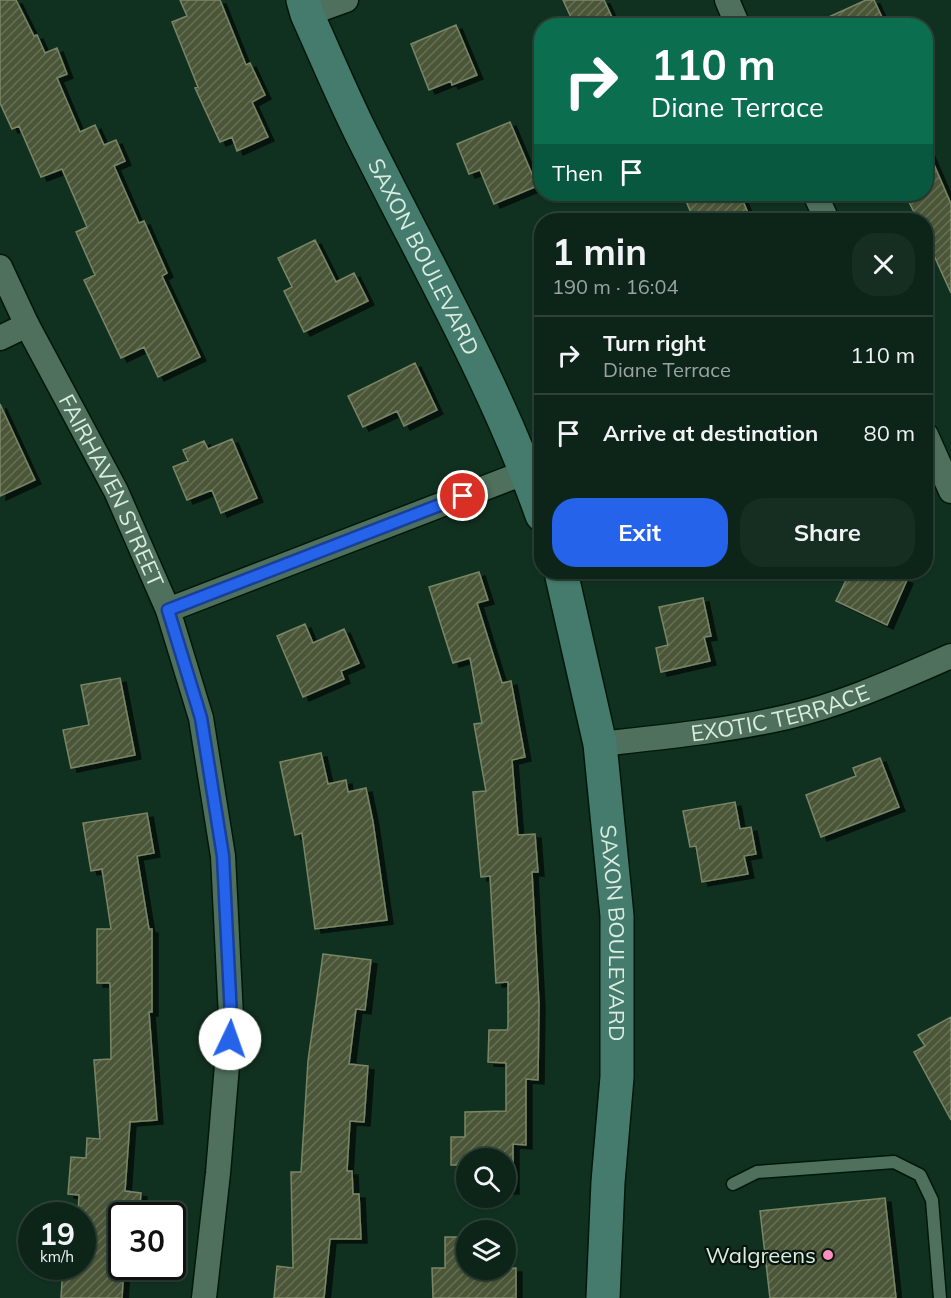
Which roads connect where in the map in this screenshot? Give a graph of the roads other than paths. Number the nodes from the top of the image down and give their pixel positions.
1 (346, 0) edge
2 (727, 0) edge
3 (305, 7) edge
4 (735, 18) edge
5 (0, 267) edge
6 (27, 326) junction
7 (0, 338) edge
8 (933, 450) edge
9 (526, 471) junction
10 (951, 490) edge
11 (534, 493) edge
12 (563, 579) edge
13 (168, 610) junction
14 (951, 656) edge
15 (600, 744) junction
16 (733, 1184) dead end
17 (204, 1298) edge
18 (603, 1298) edge
19 (940, 1298) edge

1 - 3 street
2 - 4 street
3 - 9 main road, SAXON BOULEVARD
5 - 6 street, FAIRHAVEN STREET
6 - 7 street
6 - 13 street, FAIRHAVEN STREET
8 - 10 street
9 - 11 main road, SAXON BOULEVARD
9 - 13 street
12 - 15 main road, SAXON BOULEVARD
13 - 17 street, FAIRHAVEN STREET
14 - 15 street, EXOTIC TERRACE
15 - 18 main road, SAXON BOULEVARD
16 - 19 lane

